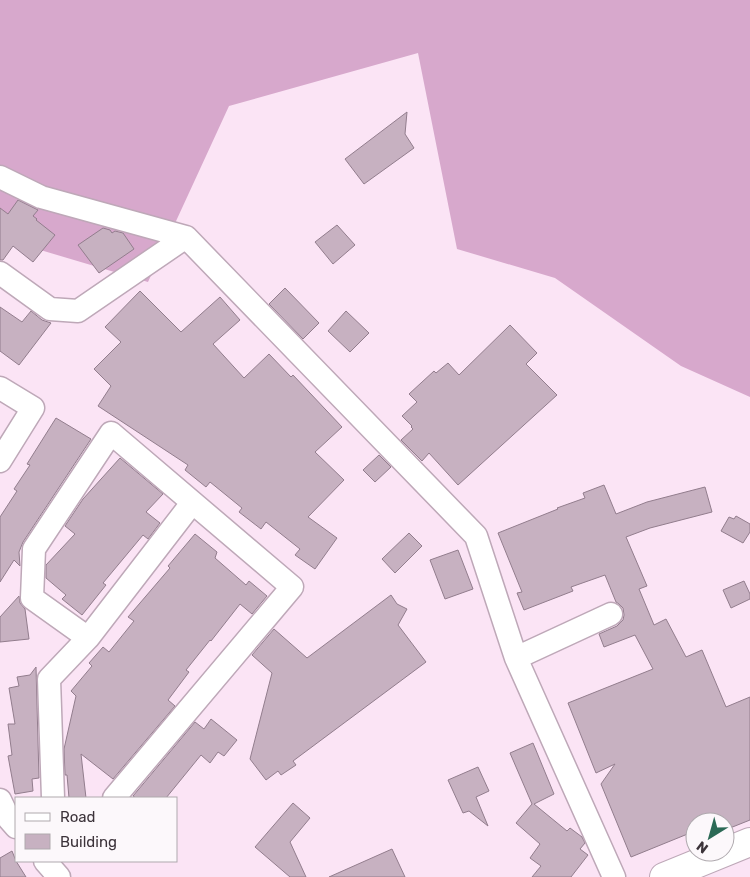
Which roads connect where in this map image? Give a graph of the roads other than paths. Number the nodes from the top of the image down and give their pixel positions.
1 (0, 177) edge
2 (186, 237) junction
3 (0, 273) edge
4 (0, 388) edge
5 (0, 461) edge
6 (192, 503) junction
7 (612, 614) dead end
8 (88, 638) junction
9 (516, 658) junction
10 (53, 797) edge
11 (115, 797) edge
12 (750, 842) edge
13 (46, 862) edge
14 (59, 877) edge
15 (614, 877) edge
16 (664, 877) edge

1 - 2 street
2 - 3 street
2 - 9 street
4 - 5 street
6 - 8 street
6 - 8 street
6 - 11 street
7 - 9 street
8 - 10 street
9 - 15 street
12 - 16 main road
13 - 14 street

